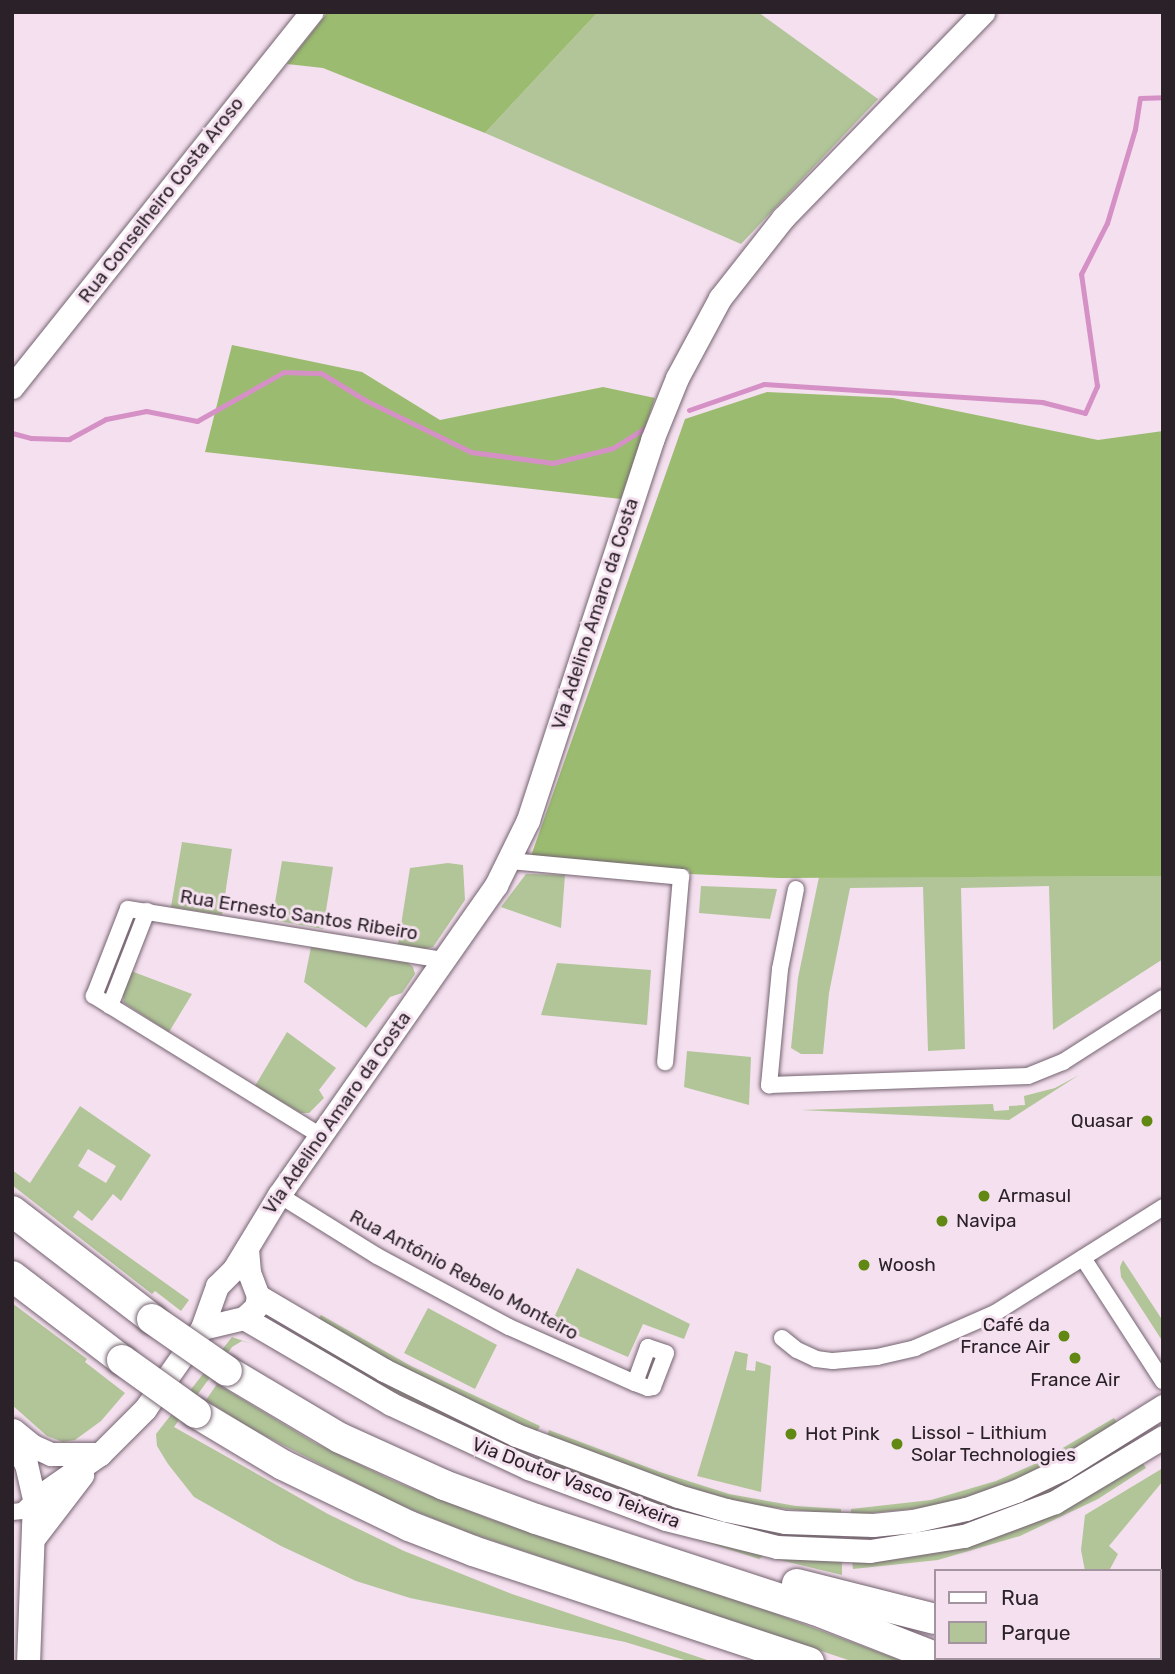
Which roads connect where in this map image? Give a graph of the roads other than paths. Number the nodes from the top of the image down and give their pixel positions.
1 (311, 12) edge
2 (983, 12) edge
3 (12, 387) edge
4 (510, 861) junction
5 (796, 889) dead end
6 (444, 960) junction
7 (1163, 998) edge
8 (665, 1062) dead end
9 (321, 1136) junction
10 (279, 1195) junction
11 (1163, 1207) edge
12 (12, 1211) edge
13 (247, 1248) junction
14 (1083, 1258) junction
15 (12, 1276) edge
16 (228, 1276) junction
17 (255, 1289) junction
18 (213, 1300) junction
19 (239, 1319) junction
20 (202, 1328) junction
21 (782, 1338) dead end
22 (1163, 1381) edge
23 (635, 1382) dead end
24 (1163, 1406) edge
25 (12, 1430) edge
26 (1163, 1437) edge
27 (12, 1439) edge
28 (100, 1454) junction
29 (34, 1500) junction
30 (12, 1512) edge
31 (33, 1539) junction
32 (676, 1565) junction
33 (934, 1619) edge
34 (746, 1641) junction
35 (934, 1657) edge
36 (28, 1662) edge
37 (773, 1662) edge
38 (808, 1662) edge

1 - 3 main road, Rua Conselheiro Costa Aroso
2 - 4 main road, Via Adelino Amaro da Costa
4 - 6 main road, Via Adelino Amaro da Costa
4 - 8 street
5 - 7 street
6 - 9 main road, Via Adelino Amaro da Costa
6 - 9 street, Rua Ernesto Santos Ribeiro
9 - 10 main road, Via Adelino Amaro da Costa
10 - 13 main road, Via Adelino Amaro da Costa
10 - 23 street, Rua António Rebelo Monteiro
11 - 14 street
12 - 32 highway, bridge
13 - 16 main road, Via Adelino Amaro da Costa
13 - 17 main road
14 - 21 street
14 - 22 street
15 - 34 highway, bridge
16 - 17 main road
16 - 18 main road, Via Adelino Amaro da Costa
17 - 19 main road
17 - 24 main road, Via Doutor Vasco Teixeira
18 - 19 main road
18 - 20 main road, Via Adelino Amaro da Costa
19 - 20 main road
19 - 26 main road, Via Doutor Vasco Teixeira
20 - 28 main road, Via Adelino Amaro da Costa
25 - 28 main road
27 - 29 main road
28 - 29 main road, Via Adelino Amaro da Costa
28 - 31 main road, Via Adelino Amaro da Costa
29 - 30 street
29 - 31 main road
31 - 36 main road
32 - 33 highway
32 - 35 highway
34 - 37 highway
34 - 38 highway

